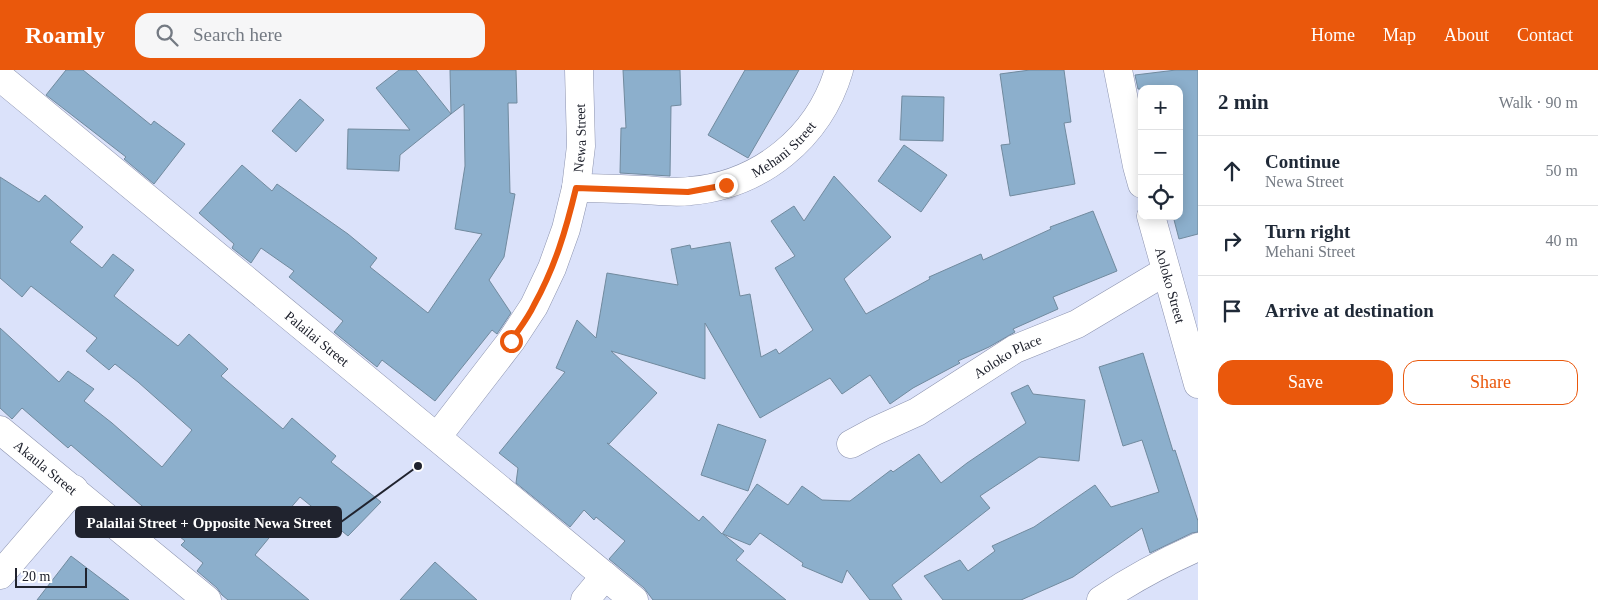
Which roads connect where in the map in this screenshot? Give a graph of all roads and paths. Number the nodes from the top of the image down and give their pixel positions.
1 (579, 70) edge
2 (839, 70) edge
3 (1118, 70) edge
4 (0, 77) edge
5 (1140, 175) edge
6 (576, 188) junction
7 (1152, 220) edge
8 (1166, 271) junction
9 (1198, 384) edge
10 (0, 430) edge
11 (437, 437) junction
12 (851, 444) dead end
13 (74, 489) junction
14 (1198, 547) edge
15 (0, 575) edge
16 (605, 576) junction
17 (207, 600) edge
18 (585, 600) edge
19 (634, 600) edge
20 (1101, 600) edge

1 - 6 street, Newa Street
2 - 6 street, Mehani Street
3 - 5 street
4 - 11 street, Palailai Street
6 - 11 street, Newa Street
7 - 8 street, Aoloko Street
8 - 9 street, Aoloko Street
8 - 12 street, Aoloko Place
10 - 13 street, Akaula Street
11 - 16 street, Palailai Street
13 - 15 street
13 - 17 street, Akaula Street
14 - 20 street
16 - 18 street
16 - 19 street, Palailai Street

